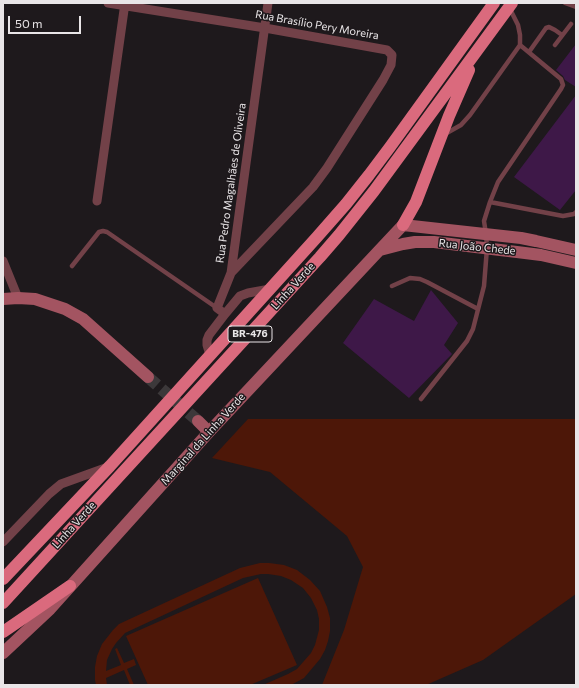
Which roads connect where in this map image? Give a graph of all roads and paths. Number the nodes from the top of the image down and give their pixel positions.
1 (108, 3) edge
2 (268, 3) edge
3 (494, 3) edge
4 (565, 3) edge
5 (124, 4) edge
6 (510, 5) edge
7 (576, 7) edge
8 (571, 24) dead end
9 (265, 28) junction
10 (562, 35) junction
11 (520, 45) junction
12 (555, 45) dead end
13 (478, 49) junction
14 (529, 52) junction
15 (440, 137) junction
16 (98, 201) dead end
17 (490, 202) junction
18 (576, 212) edge
19 (403, 225) junction
20 (486, 234) junction
21 (487, 248) junction
22 (379, 250) junction
23 (576, 250) edge
24 (3, 261) edge
25 (576, 263) edge
26 (72, 266) dead end
27 (231, 273) junction
28 (392, 286) dead end
29 (270, 290) junction
30 (18, 298) junction
31 (3, 299) edge
32 (217, 308) junction
33 (478, 310) junction
34 (225, 314) junction
35 (210, 355) junction
36 (148, 377) tunnel mouth
37 (421, 399) dead end
38 (198, 421) tunnel mouth
39 (209, 432) junction
40 (110, 466) junction
41 (3, 542) edge
42 (3, 579) edge
43 (70, 586) junction
44 (3, 603) edge
45 (3, 632) edge
46 (3, 653) edge

1 - 5 street, Rua Brasílio Pery Moreira
2 - 9 street, Rua Pedro Magalhães de Oliveira
3 - 29 highway, Linha Verde / BR-476
4 - 7 lane
5 - 9 street, Rua Brasílio Pery Moreira
5 - 16 street
6 - 11 lane
6 - 13 highway, Linha Verde / BR-476
8 - 10 lane
9 - 27 street, Rua Pedro Magalhães de Oliveira
9 - 27 street, Rua Brasílio Pery Moreira
10 - 12 lane
10 - 14 lane
11 - 14 lane
11 - 15 lane
13 - 15 highway
13 - 44 highway, Linha Verde / BR-476
14 - 17 lane
15 - 19 highway
17 - 18 lane
17 - 20 lane
19 - 20 main road, Rua João Chede
19 - 22 main road, Marginal da Linha Verde
20 - 21 lane
20 - 23 main road, Rua João Chede
21 - 22 main road, Rua João Chede
21 - 25 main road, Rua João Chede
21 - 33 lane
22 - 39 main road, Marginal da Linha Verde
24 - 30 street
26 - 32 lane
27 - 32 street, Rua Pedro Magalhães de Oliveira
28 - 33 lane
29 - 34 street
29 - 35 highway, Linha Verde / BR-476
30 - 31 main road
30 - 36 main road
32 - 34 street
33 - 37 lane
34 - 35 street
35 - 40 highway, Linha Verde / BR-476
38 - 39 main road
39 - 43 main road, Marginal da Linha Verde
40 - 41 street
40 - 42 highway, Linha Verde / BR-476
43 - 45 highway
43 - 46 main road, Marginal da Linha Verde

